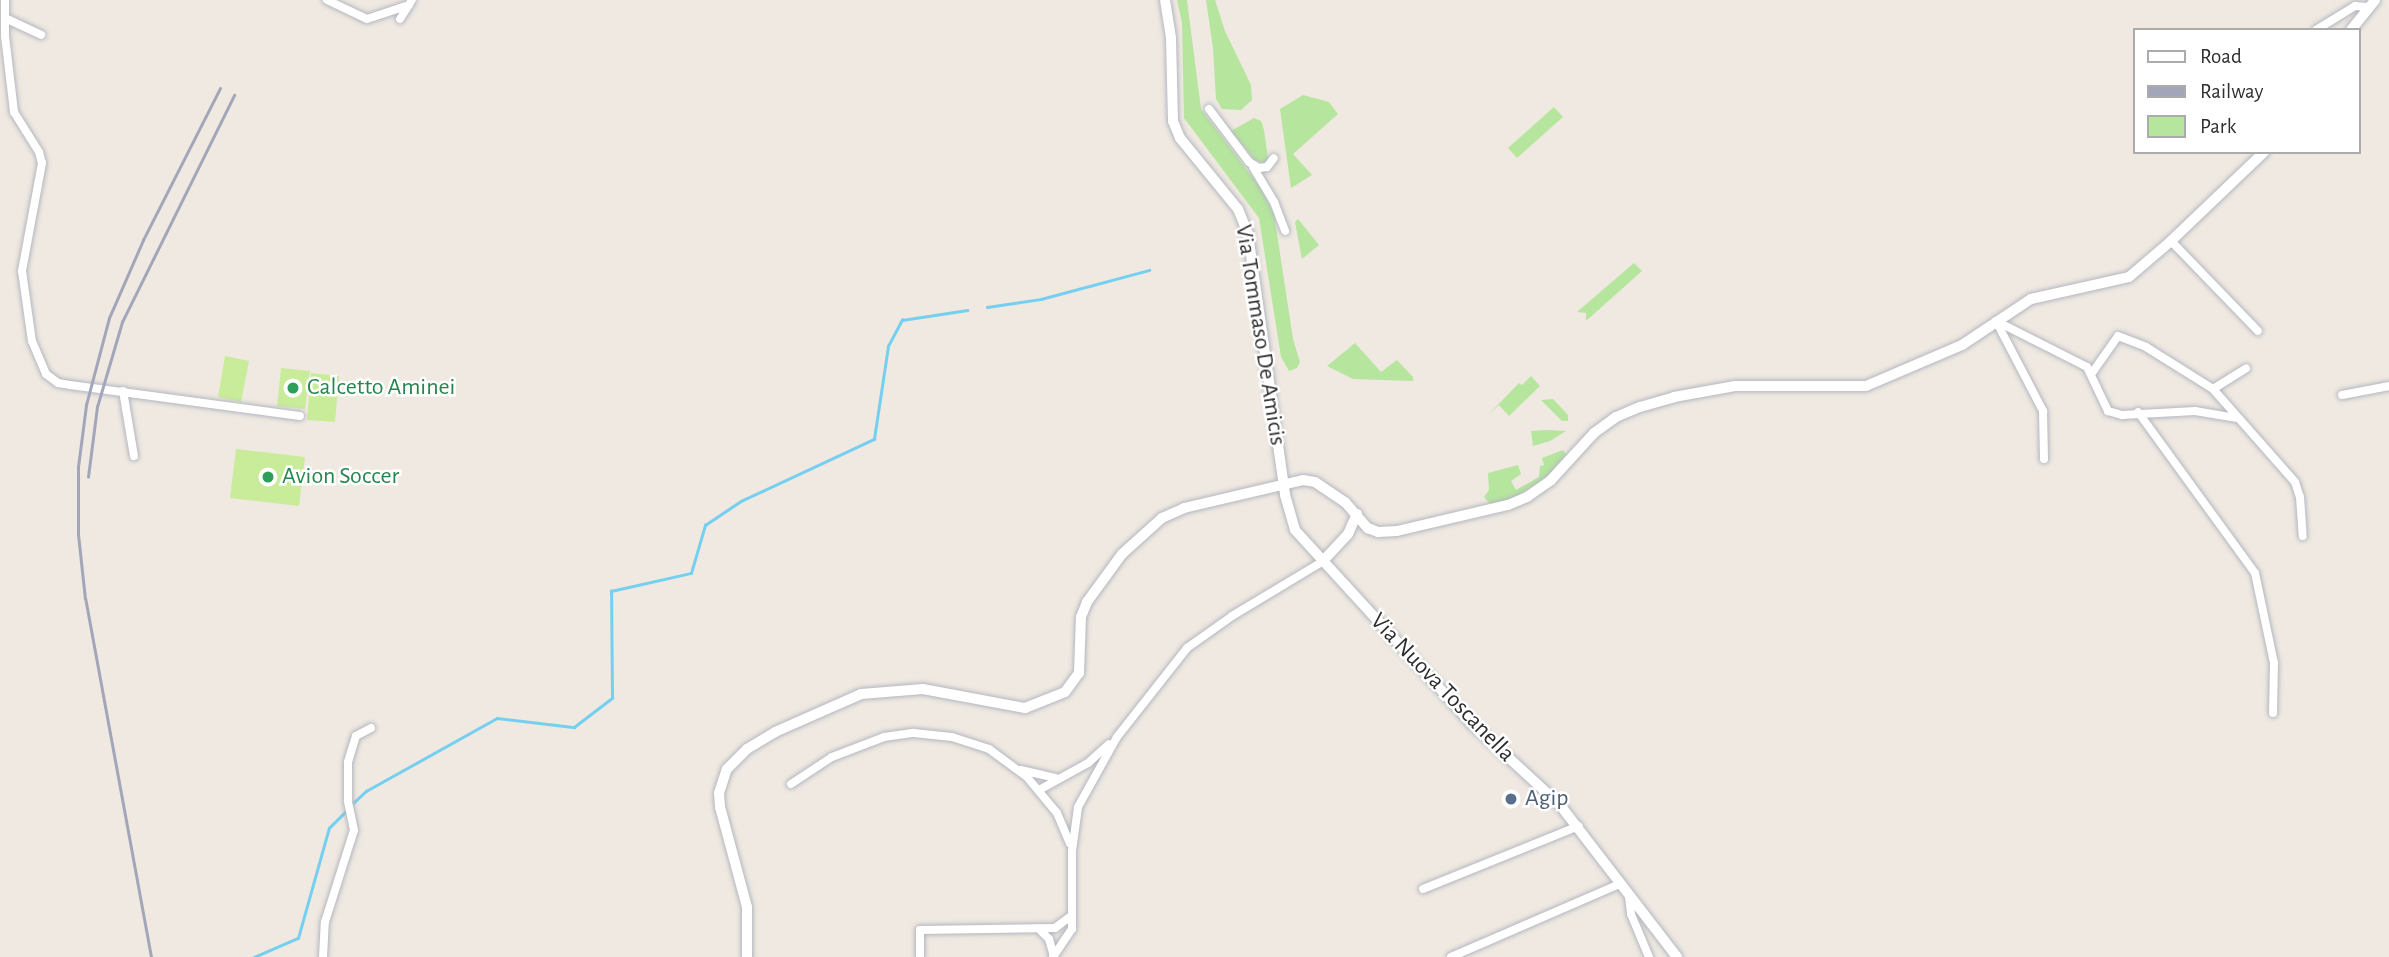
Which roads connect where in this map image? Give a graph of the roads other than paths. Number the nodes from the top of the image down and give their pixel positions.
1 (5, 0) edge
2 (327, 0) edge
3 (1166, 0) edge
4 (410, 2) edge
5 (2371, 4) edge
6 (5, 18) junction
7 (400, 19) dead end
8 (2319, 28) edge
9 (2353, 28) edge
10 (41, 35) dead end
11 (1209, 109) dead end
12 (2262, 154) edge
13 (1274, 158) dead end
14 (1249, 162) junction
15 (1284, 230) dead end
16 (2171, 241) junction
17 (1996, 321) junction
18 (2258, 331) dead end
19 (2246, 369) dead end
20 (2092, 373) junction
21 (2389, 386) edge
22 (2213, 389) junction
23 (122, 391) junction
24 (2342, 396) dead end
25 (2138, 412) junction
26 (300, 416) dead end
27 (2238, 418) junction
28 (134, 456) dead end
29 (2044, 459) dead end
30 (1283, 482) junction
31 (1357, 514) junction
32 (1368, 528) junction
33 (1348, 534) junction
34 (2303, 536) dead end
35 (1322, 562) junction
36 (2273, 713) dead end
37 (372, 728) dead end
38 (1117, 737) junction
39 (1088, 762) junction
40 (1018, 770) junction
41 (1096, 772) junction
42 (1058, 778) junction
43 (791, 784) dead end
44 (1039, 790) junction
45 (1078, 807) junction
46 (1057, 813) junction
47 (1579, 826) junction
48 (1072, 851) junction
49 (1620, 884) junction
50 (1423, 888) dead end
51 (1629, 897) junction
52 (1072, 915) junction
53 (1038, 929) junction
54 (323, 957) edge
55 (747, 957) edge
56 (920, 957) edge
57 (1053, 957) edge
58 (1451, 957) edge
59 (1649, 957) edge
60 (1678, 957) edge

1 - 6 street
2 - 4 street
3 - 30 main road, Via Tommaso De Amicis
4 - 7 street
5 - 8 street
5 - 9 main road
6 - 10 street
6 - 23 street
11 - 14 street
12 - 16 main road
13 - 14 street
14 - 15 street
16 - 17 main road
16 - 18 street
17 - 20 street
17 - 29 street
17 - 32 main road
19 - 22 street
20 - 22 street
20 - 25 street
21 - 24 street
22 - 27 street
23 - 26 street
23 - 28 street
25 - 27 street
25 - 36 street
27 - 34 street
30 - 31 main road
30 - 35 main road, Via Nuova Toscanella
30 - 55 main road
31 - 32 main road
31 - 33 main road
32 - 33 street
33 - 35 main road
35 - 38 street
35 - 47 main road, Via Nuova Toscanella
37 - 54 street
38 - 39 street
38 - 41 street
39 - 41 street
39 - 42 street
40 - 42 street
40 - 43 street
40 - 44 street
41 - 45 street
42 - 44 street
44 - 46 street
45 - 46 street
45 - 48 street
46 - 48 street
47 - 49 main road, Via Nuova Toscanella
47 - 50 street
48 - 52 street
49 - 51 main road, Via Nuova Toscanella
49 - 58 street
51 - 59 street
51 - 60 main road, Via Nuova Toscanella
52 - 53 street
52 - 57 street
53 - 56 street
53 - 57 street

